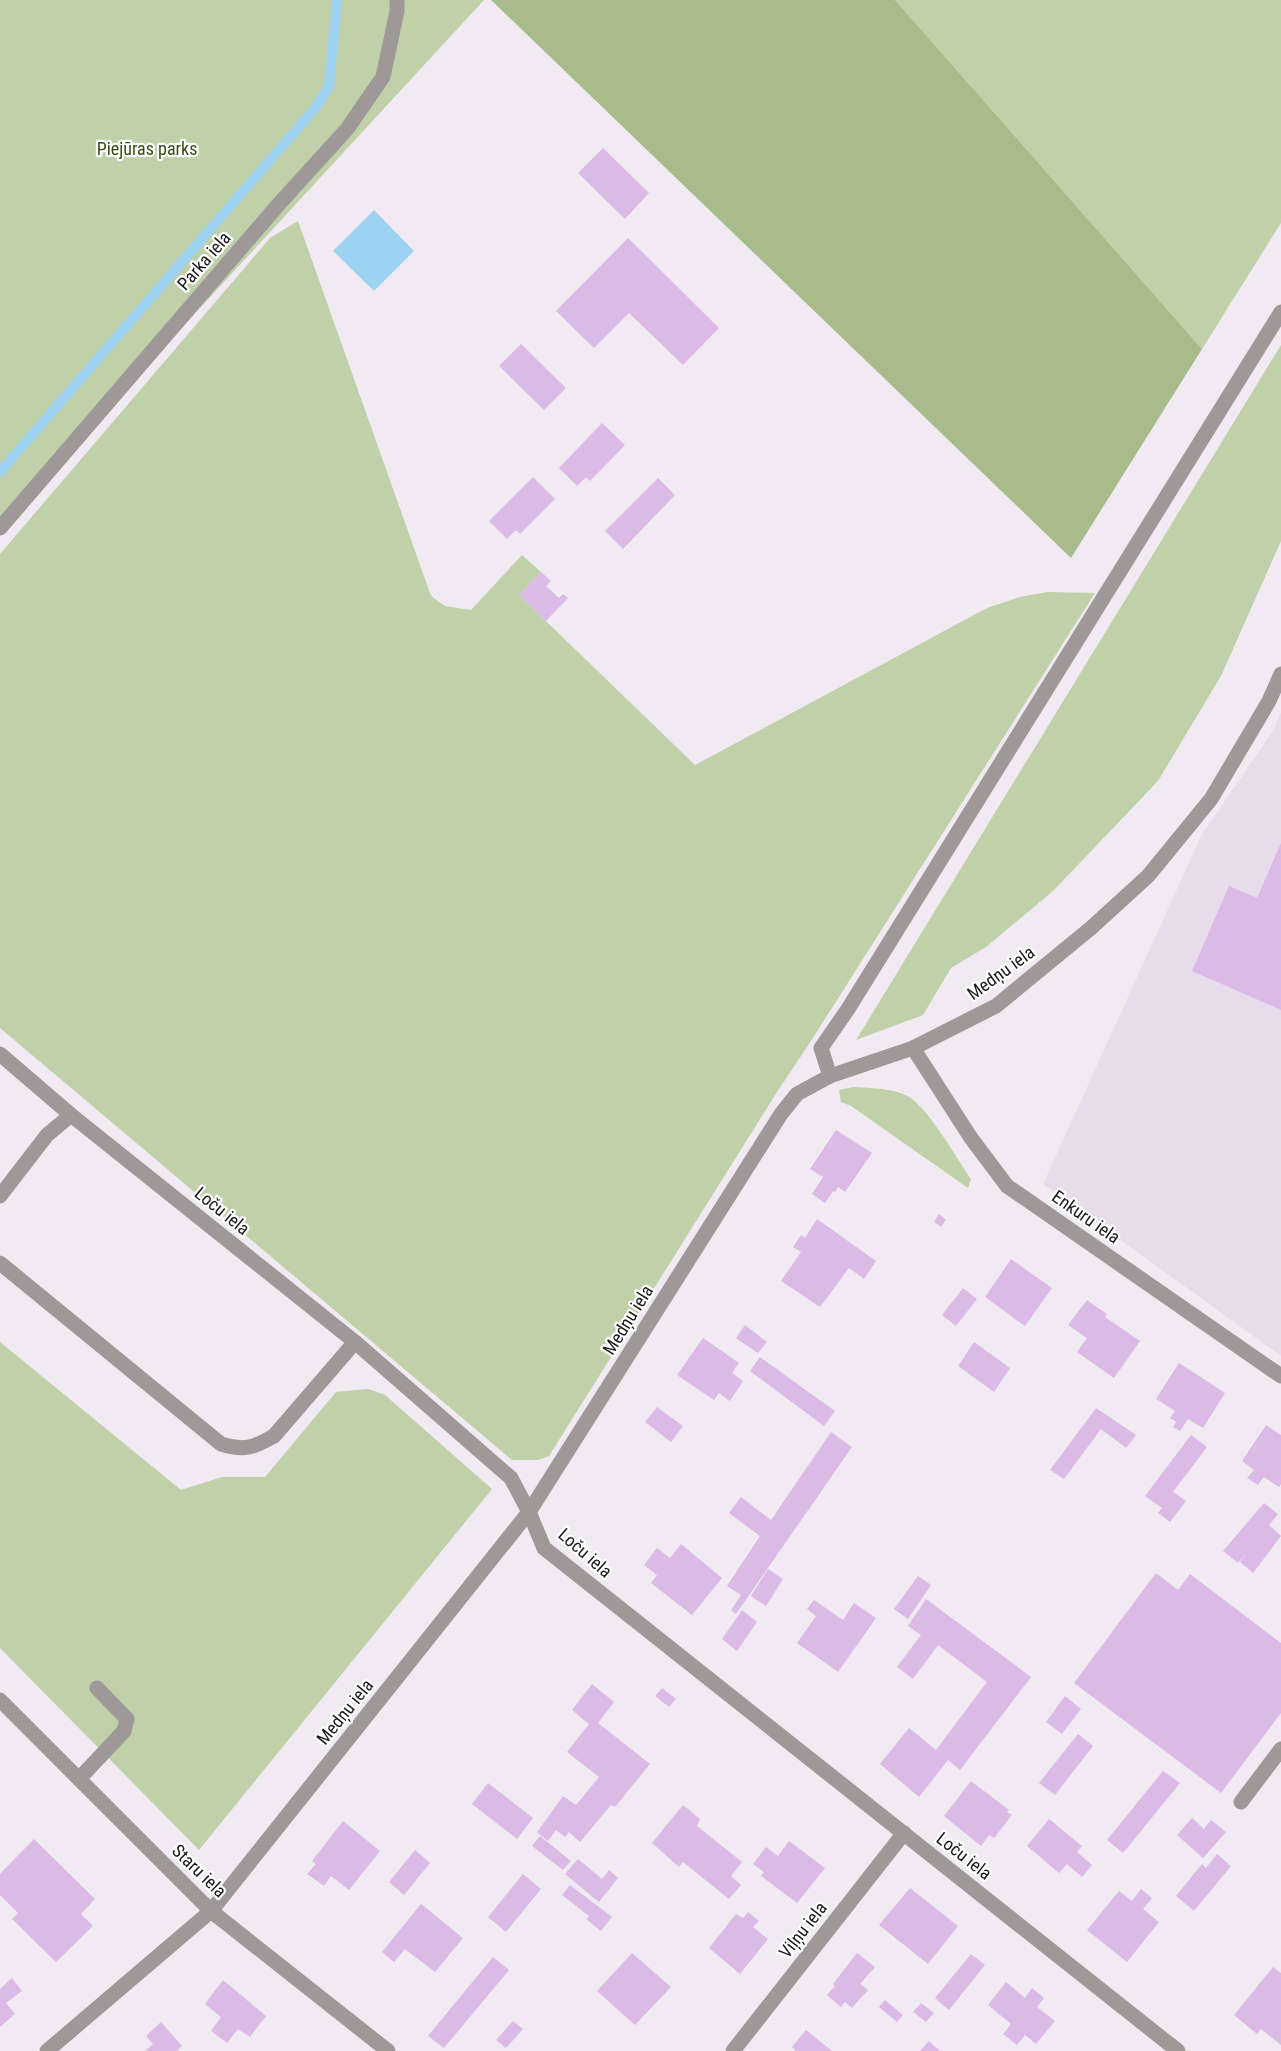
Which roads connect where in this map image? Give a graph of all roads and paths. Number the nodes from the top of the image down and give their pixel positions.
1 (397, 0) edge
2 (1281, 312) edge
3 (0, 528) edge
4 (1281, 674) edge
5 (913, 1048) junction
6 (0, 1054) edge
7 (830, 1076) junction
8 (71, 1115) junction
9 (0, 1196) edge
10 (0, 1263) edge
11 (355, 1342) junction
12 (1281, 1376) edge
13 (529, 1512) junction
14 (97, 1688) dead end
15 (0, 1700) edge
16 (1281, 1749) edge
17 (79, 1779) junction
18 (1242, 1802) dead end
19 (904, 1833) junction
20 (211, 1911) junction
21 (46, 2051) edge
22 (388, 2051) edge
23 (733, 2051) edge
24 (1178, 2051) edge

1 - 3 street, Parka iela
2 - 7 street
4 - 5 street, Medņu iela
5 - 7 street, Medņu iela
5 - 12 street, Enkuru iela
6 - 8 street, Loču iela
7 - 13 street, Medņu iela
8 - 9 street
8 - 11 street, Loču iela
10 - 11 street
11 - 13 street, Loču iela
13 - 19 street, Loču iela
13 - 20 street, Medņu iela
14 - 17 street
15 - 17 street, Staru iela
16 - 18 street
17 - 20 street, Staru iela
19 - 23 street, Viļņu iela
19 - 24 street, Loču iela
20 - 21 street, Medņu iela
20 - 22 street, Staru iela

